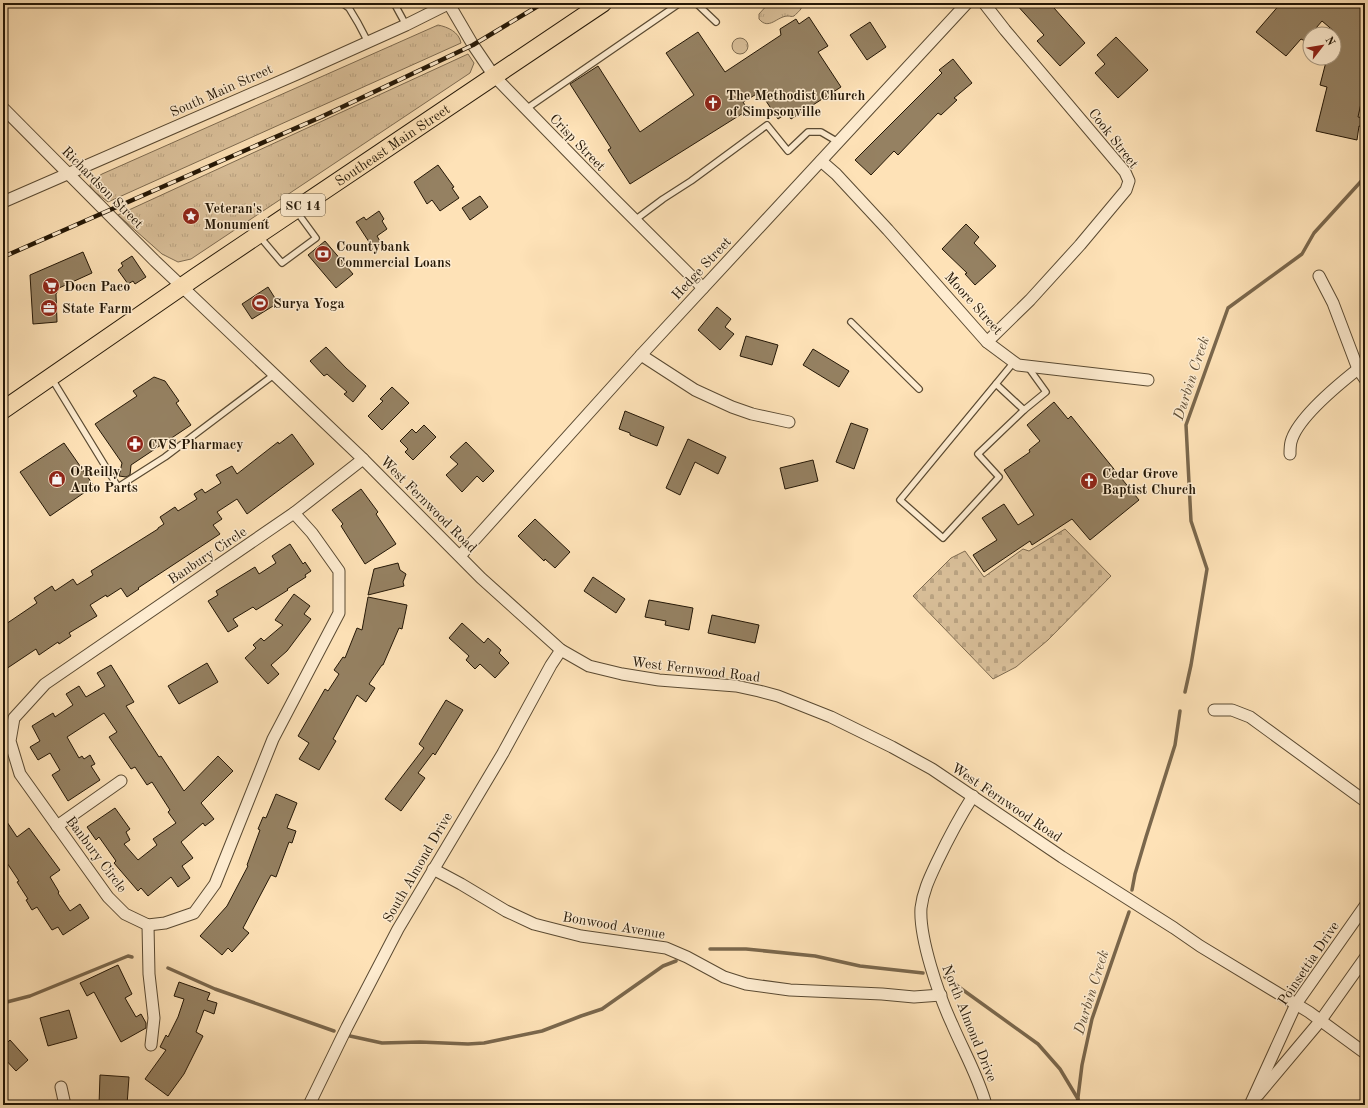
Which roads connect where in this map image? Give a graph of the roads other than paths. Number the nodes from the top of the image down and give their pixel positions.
1 (342, 3) edge
2 (394, 3) edge
3 (449, 3) edge
4 (603, 3) edge
5 (680, 3) edge
6 (696, 3) edge
7 (967, 3) edge
8 (984, 3) edge
9 (716, 22) dead end
10 (406, 25) junction
11 (368, 42) junction
12 (494, 76) junction
13 (3, 108) edge
14 (526, 109) junction
15 (838, 142) junction
16 (821, 161) junction
17 (69, 173) junction
18 (3, 202) edge
19 (296, 210) junction
20 (635, 220) junction
21 (259, 235) junction
22 (1319, 276) dead end
23 (182, 286) junction
24 (703, 288) junction
25 (851, 322) dead end
26 (987, 342) junction
27 (641, 355) junction
28 (1014, 362) junction
29 (1028, 367) junction
30 (1358, 369) junction
31 (275, 374) junction
32 (50, 377) junction
33 (1365, 379) edge
34 (1148, 380) dead end
35 (996, 384) junction
36 (919, 389) dead end
37 (3, 410) edge
38 (1024, 410) junction
39 (788, 422) dead end
40 (1290, 454) dead end
41 (363, 459) junction
42 (294, 513) junction
43 (460, 556) junction
44 (561, 650) junction
45 (1214, 710) dead end
46 (121, 781) dead end
47 (973, 796) junction
48 (1365, 801) edge
49 (57, 826) junction
50 (433, 869) junction
51 (1365, 906) edge
52 (148, 925) junction
53 (1365, 958) edge
54 (941, 995) junction
55 (1296, 1004) junction
56 (1321, 1020) junction
57 (151, 1045) dead end
58 (1365, 1053) edge
59 (61, 1087) dead end
60 (65, 1105) edge
61 (309, 1105) edge
62 (986, 1105) edge
63 (1250, 1105) edge

1 - 11 lane
2 - 10 lane
3 - 10 street, South Main Street
3 - 12 street, Crisp Street
4 - 12 main road, Southeast Main Street / SC 14
5 - 14 lane
6 - 9 lane
7 - 15 street, Hedge Street
8 - 26 street, Cook Street
10 - 11 street, South Main Street
11 - 17 street, South Main Street
12 - 14 street, Crisp Street
12 - 19 main road, Southeast Main Street / SC 14
13 - 17 street, Richardson Street
14 - 20 street, Crisp Street
15 - 16 street, Hedge Street
15 - 20 lane
16 - 24 street, Hedge Street
16 - 26 street, Moore Street
17 - 18 street, South Main Street
17 - 23 street, Richardson Street
19 - 21 main road, Southeast Main Street / SC 14
19 - 21 lane
20 - 24 street, Crisp Street
21 - 23 main road, Southeast Main Street / SC 14
22 - 30 street
23 - 31 street, West Fernwood Road
23 - 32 main road, Southeast Main Street / SC 14
24 - 27 street, Hedge Street
25 - 36 lane
26 - 28 street, Moore Street
27 - 39 street
27 - 43 street, Hedge Street
28 - 29 street, Moore Street
28 - 35 lane
29 - 34 street, Moore Street
29 - 38 lane
30 - 33 street
30 - 40 street
31 - 32 lane
31 - 41 street, West Fernwood Road
32 - 37 main road, Southeast Main Street / SC 14
35 - 38 lane
35 - 38 lane
41 - 42 street, Banbury Circle
41 - 43 street, West Fernwood Road
42 - 49 street, Banbury Circle
42 - 52 street
43 - 44 street, West Fernwood Road
44 - 47 street, West Fernwood Road
44 - 50 street, South Almond Drive
45 - 48 street
46 - 49 street
47 - 54 street, North Almond Drive
47 - 55 street, West Fernwood Road
49 - 52 street, Banbury Circle
50 - 54 street, Bonwood Avenue
50 - 61 street, South Almond Drive
51 - 55 street, Poinsettia Drive
52 - 57 street
53 - 56 street, Poinsettia Drive
54 - 62 street, North Almond Drive
55 - 56 street, West Fernwood Road
55 - 63 street, Poinsettia Drive
56 - 58 street, West Fernwood Road
56 - 63 street, Poinsettia Drive
59 - 60 street

